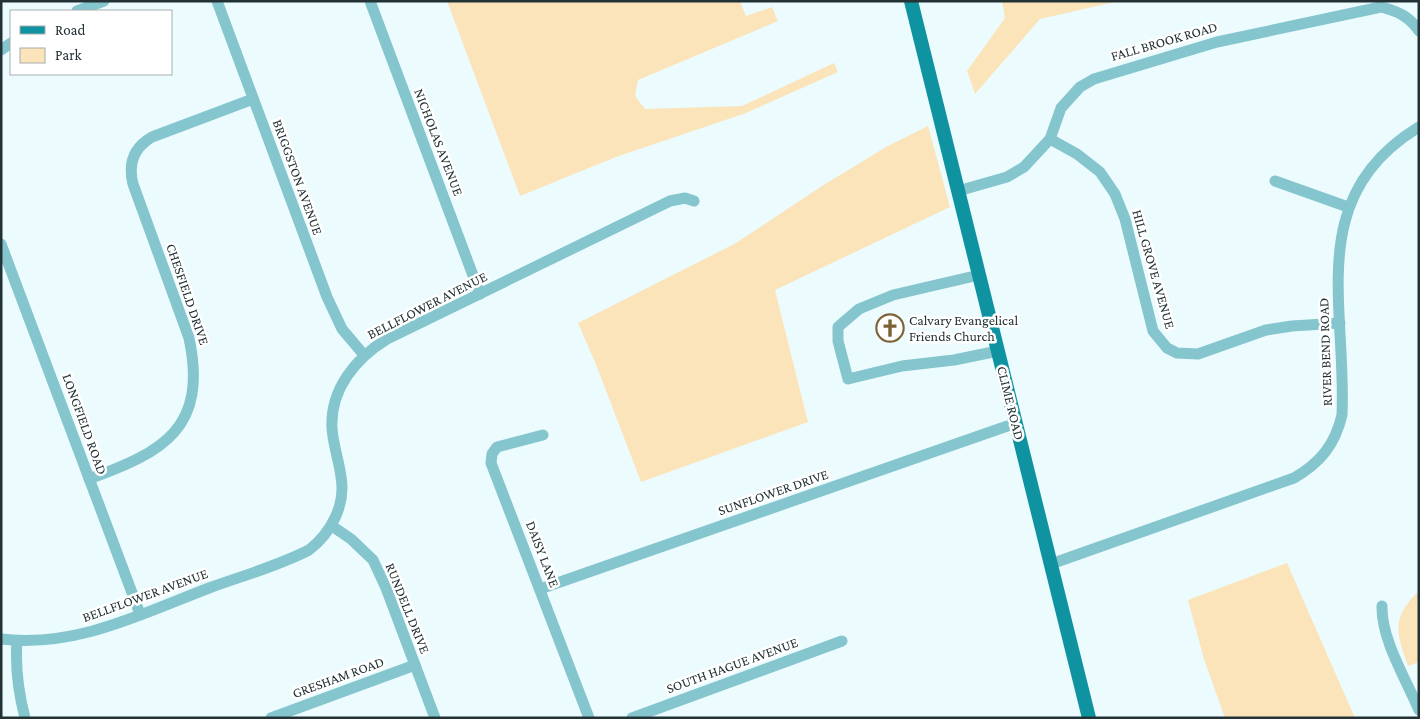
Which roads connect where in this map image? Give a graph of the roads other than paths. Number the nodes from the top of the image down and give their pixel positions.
1 (104, 1) edge
2 (217, 1) edge
3 (370, 1) edge
4 (910, 1) edge
5 (81, 10) edge
6 (1419, 31) edge
7 (253, 99) junction
8 (1419, 127) edge
9 (1050, 139) junction
10 (1275, 181) dead end
11 (958, 191) junction
12 (694, 201) dead end
13 (1348, 207) junction
14 (1, 244) edge
15 (979, 275) junction
16 (480, 294) junction
17 (1340, 323) junction
18 (998, 351) junction
19 (364, 356) junction
20 (1016, 423) junction
21 (543, 435) dead end
22 (89, 479) junction
23 (332, 526) junction
24 (1051, 564) junction
25 (540, 589) junction
26 (1382, 606) dead end
27 (140, 614) junction
28 (1, 639) edge
29 (18, 641) junction
30 (842, 641) dead end
31 (415, 665) junction
32 (1419, 710) edge
33 (24, 718) edge
34 (271, 718) edge
35 (436, 718) edge
36 (588, 718) edge
37 (632, 718) edge
38 (1089, 718) edge

1 - 5 street
2 - 7 street, BRIGGSTON AVENUE
3 - 16 street, NICHOLAS AVENUE
4 - 11 main road, CLIME ROAD
6 - 9 street, FALL BROOK ROAD
7 - 19 street, BRIGGSTON AVENUE
7 - 22 street, CHESFIELD DRIVE
8 - 13 street, RIVER BEND ROAD
9 - 11 street, FALL BROOK ROAD
9 - 17 street, HILL GROVE AVENUE
10 - 13 street
11 - 15 main road, CLIME ROAD
12 - 16 street, BELLFLOWER AVENUE
13 - 17 street, RIVER BEND ROAD
14 - 22 street, LONGFIELD ROAD
15 - 18 main road, CLIME ROAD
15 - 18 street
16 - 19 street, BELLFLOWER AVENUE
17 - 24 street, RIVER BEND ROAD
18 - 20 main road, CLIME ROAD
19 - 23 street, BELLFLOWER AVENUE
20 - 24 main road, CLIME ROAD
20 - 25 street, SUNFLOWER DRIVE
21 - 25 street, DAISY LANE
22 - 27 street, LONGFIELD ROAD
23 - 27 street, BELLFLOWER AVENUE
23 - 31 street, RUNDELL DRIVE
24 - 38 main road, CLIME ROAD
25 - 36 street, DAISY LANE
26 - 32 street
27 - 29 street, BELLFLOWER AVENUE
28 - 29 street, BELLFLOWER AVENUE
29 - 33 street
30 - 37 street, SOUTH HAGUE AVENUE
31 - 34 street, GRESHAM ROAD
31 - 35 street, RUNDELL DRIVE

